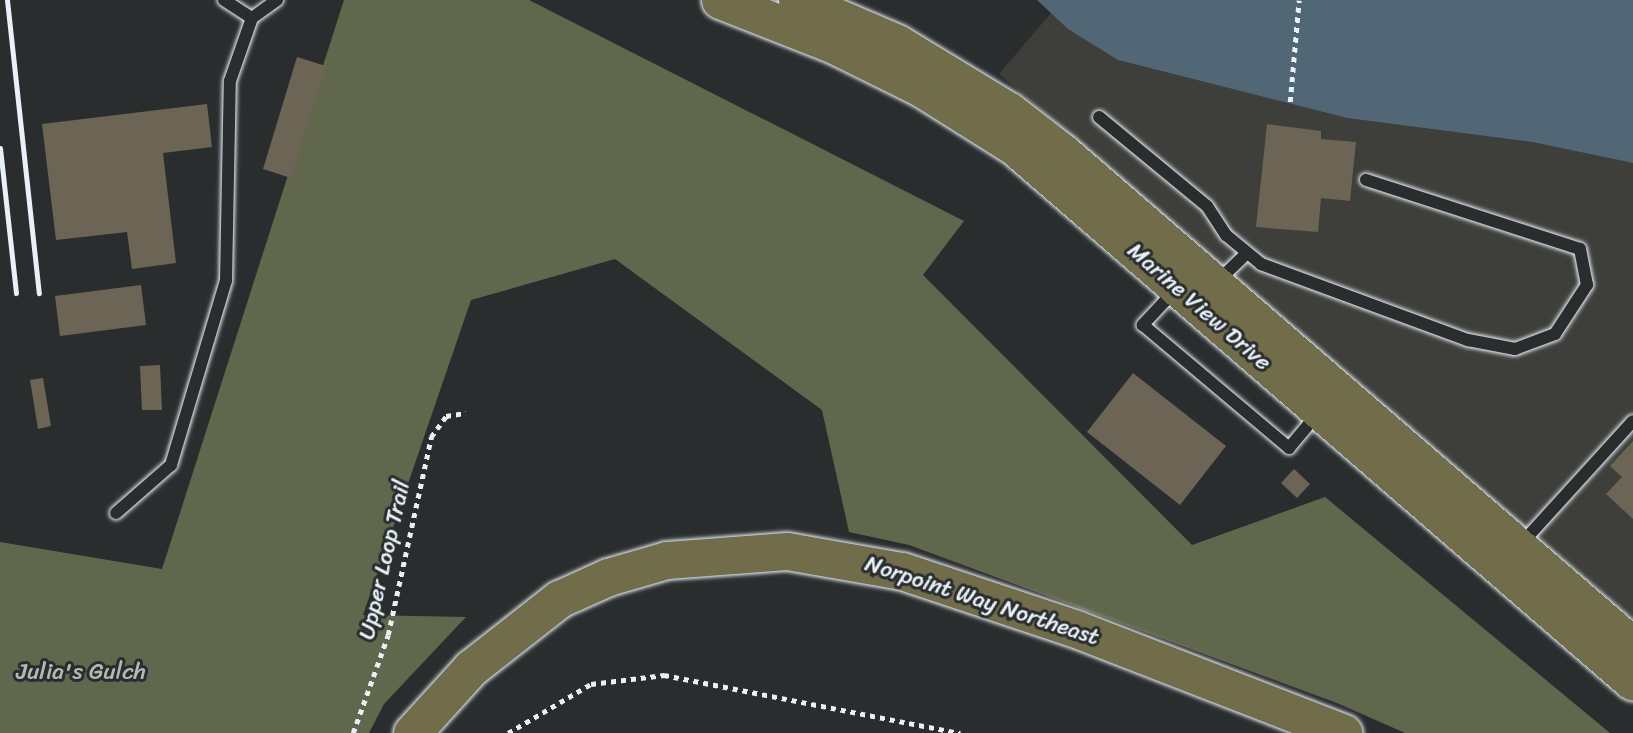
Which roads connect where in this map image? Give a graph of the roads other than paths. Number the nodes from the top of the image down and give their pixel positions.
1 (223, 0) edge
2 (277, 0) edge
3 (720, 0) edge
4 (797, 0) edge
5 (251, 18) junction
6 (1099, 117) dead end
7 (1366, 180) dead end
8 (1245, 254) junction
9 (1171, 283) junction
10 (1215, 284) junction
11 (1319, 412) junction
12 (1633, 421) edge
13 (116, 513) dead end
14 (1518, 547) junction
15 (1633, 646) edge
16 (1633, 682) edge
17 (412, 733) edge
18 (1345, 733) edge

1 - 5 lane
2 - 5 lane
3 - 9 main road, Marine View Drive
4 - 10 main road, Marine View Drive
5 - 13 lane
6 - 8 lane
7 - 8 lane
8 - 10 lane
9 - 11 main road, Marine View Drive
9 - 11 lane
10 - 14 main road, Marine View Drive
11 - 16 main road, Marine View Drive
12 - 14 lane
14 - 15 main road, Marine View Drive
17 - 18 main road, Norpoint Way Northeast

